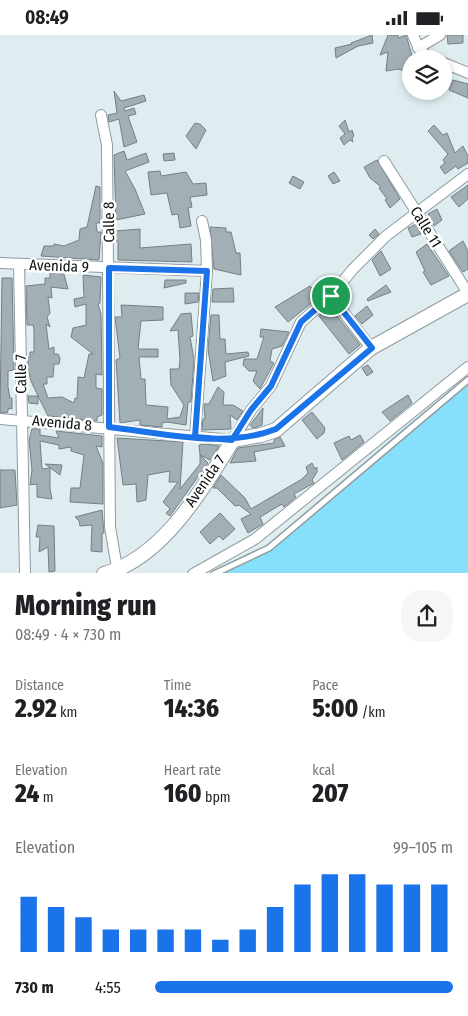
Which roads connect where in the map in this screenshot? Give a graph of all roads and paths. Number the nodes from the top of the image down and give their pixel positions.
1 (413, 35) edge
2 (440, 35) edge
3 (418, 48) joint
4 (452, 66) edge
5 (468, 73) edge
6 (101, 115) dead end
7 (384, 161) dead end
8 (468, 174) edge
9 (417, 213) junction
10 (202, 221) dead end
11 (0, 263) edge
12 (20, 265) junction
13 (109, 268) junction
14 (207, 271) junction
15 (468, 294) edge
16 (331, 296) junction
17 (372, 348) junction
18 (468, 367) edge
19 (468, 380) edge
20 (0, 419) edge
21 (22, 419) junction
22 (109, 427) junction
23 (195, 437) junction
24 (232, 440) junction
25 (117, 568) junction
26 (24, 573) edge
27 (104, 573) edge
28 (193, 573) edge
29 (214, 573) edge

1 - 3 street
2 - 3 street
4 - 5 street
6 - 13 street, Calle 8
7 - 9 street, Calle 11
8 - 9 street, Avenida 7
9 - 15 street, Calle 11
9 - 16 street, Avenida 7
10 - 14 street
11 - 12 street, Avenida 9
12 - 13 street, Avenida 9
12 - 21 street, Calle 7
13 - 14 street, Avenida 9
13 - 22 street, Calle 8
14 - 23 street
15 - 17 street, Avenida 8
16 - 17 street
16 - 24 street, Avenida 7
17 - 24 street, Avenida 8
18 - 28 street
19 - 29 lane
20 - 21 street, Avenida 8
21 - 22 street, Avenida 8
21 - 26 street, Calle 7
22 - 23 street, Avenida 8
22 - 25 street, Calle 8
23 - 24 street, Avenida 8
24 - 25 street, Avenida 7
25 - 27 street, Avenida 7

